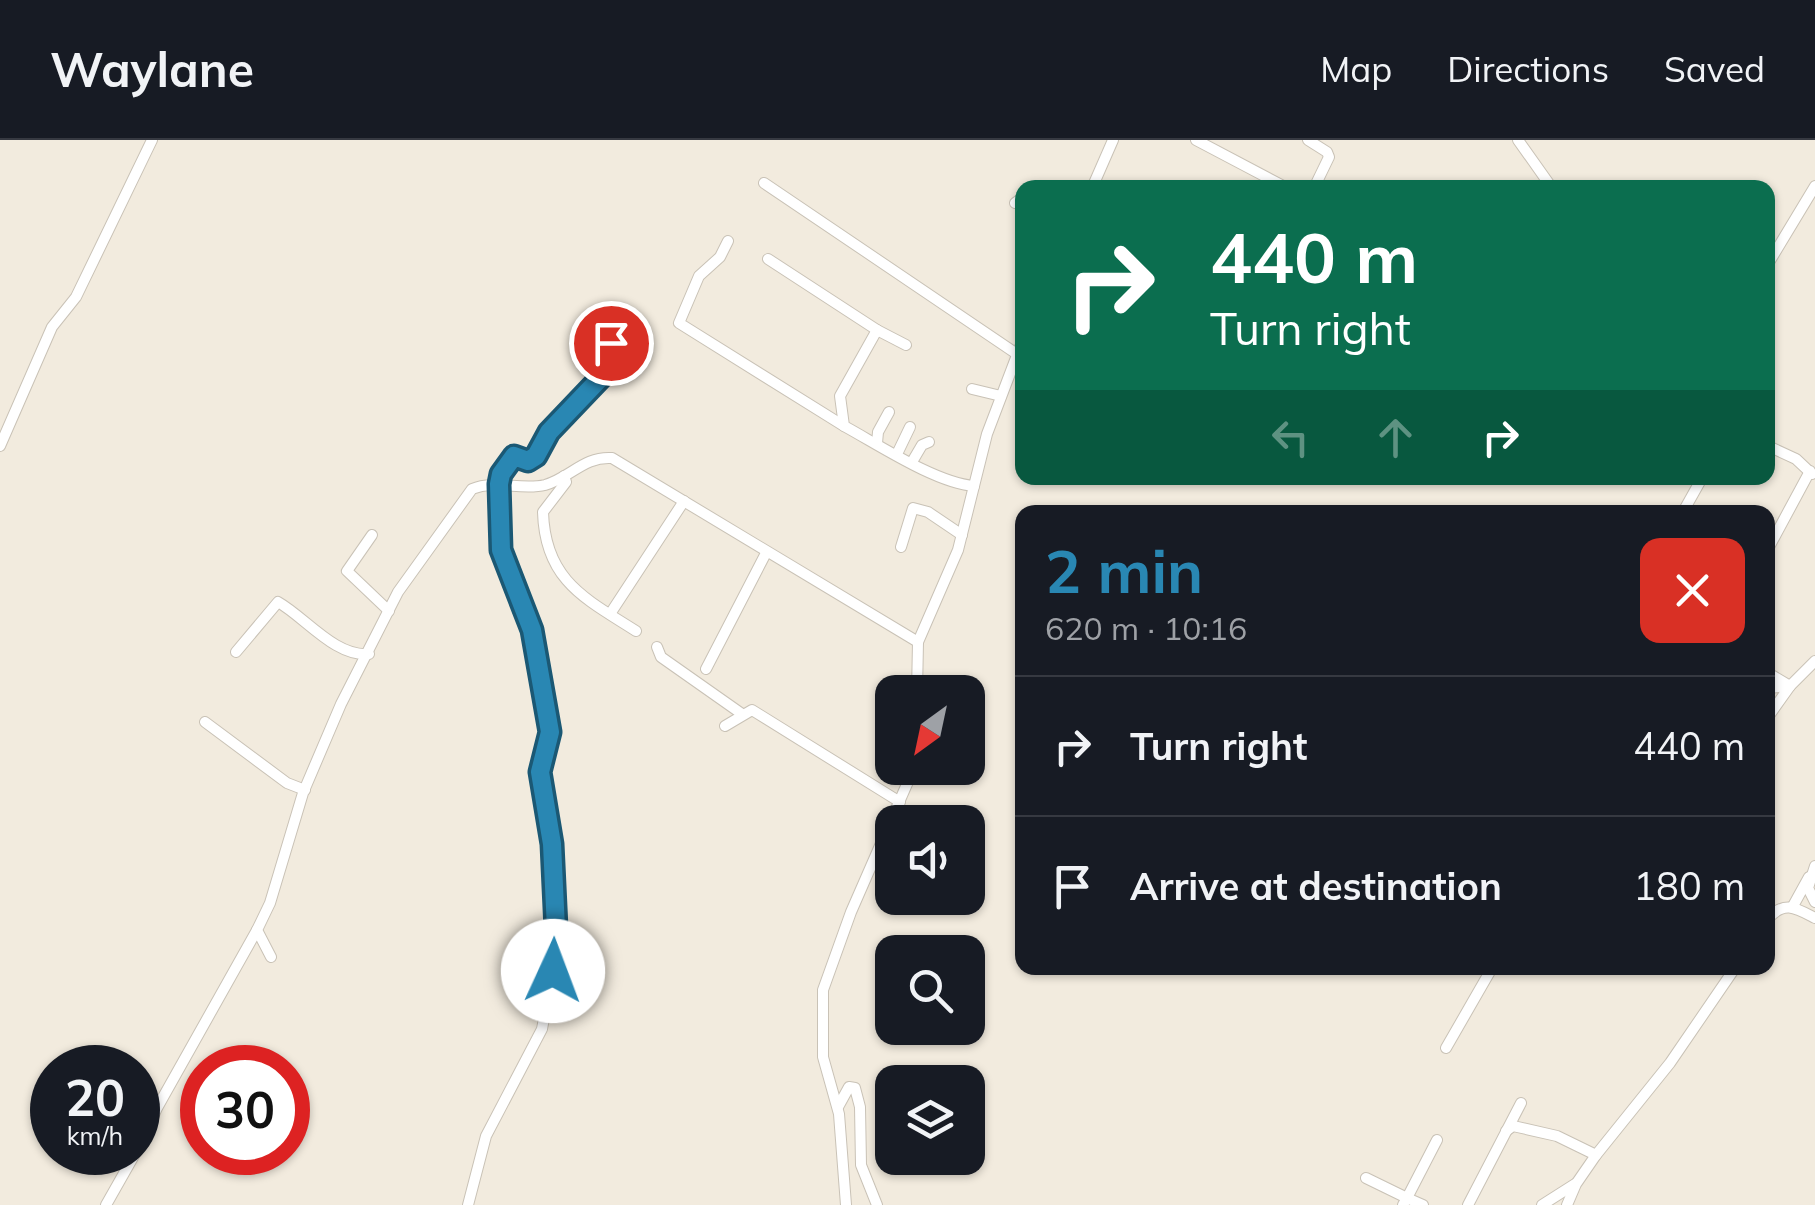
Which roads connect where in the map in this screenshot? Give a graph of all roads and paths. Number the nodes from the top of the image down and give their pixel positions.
1 (152, 140) edge
2 (1113, 140) edge
3 (1196, 140) edge
4 (1308, 140) edge
5 (1518, 140) edge
6 (1096, 180) edge
7 (1271, 180) edge
8 (1318, 180) edge
9 (1546, 180) edge
10 (764, 183) dead end
11 (1815, 186) edge
12 (728, 240) dead end
13 (1775, 252) edge
14 (768, 259) dead end
15 (614, 328) dead end
16 (878, 330) junction
17 (906, 345) dead end
18 (1015, 353) edge
19 (1015, 359) edge
20 (972, 389) dead end
21 (1001, 396) junction
22 (889, 412) dead end
23 (844, 426) junction
24 (910, 427) dead end
25 (929, 442) dead end
26 (876, 443) junction
27 (0, 446) edge
28 (1775, 449) edge
29 (897, 454) junction
30 (912, 462) junction
31 (1812, 474) edge
32 (564, 476) junction
33 (499, 484) junction
34 (974, 486) junction
35 (684, 501) junction
36 (372, 535) dead end
37 (962, 535) junction
38 (1775, 536) edge
39 (901, 548) dead end
40 (766, 553) junction
41 (389, 611) junction
42 (610, 614) junction
43 (636, 631) dead end
44 (918, 642) junction
45 (657, 647) dead end
46 (236, 652) dead end
47 (369, 654) junction
48 (1815, 661) edge
49 (706, 669) dead end
50 (917, 675) edge
51 (1775, 678) edge
52 (1790, 686) junction
53 (1775, 687) edge
54 (1775, 707) edge
55 (742, 714) junction
56 (205, 722) dead end
57 (724, 726) dead end
58 (907, 785) edge
59 (304, 790) junction
60 (900, 802) junction
61 (1812, 871) edge
62 (1815, 902) edge
63 (1792, 906) junction
64 (1775, 914) edge
65 (1815, 918) edge
66 (257, 930) junction
67 (271, 957) dead end
68 (1488, 975) edge
69 (1730, 975) edge
70 (1446, 1048) dead end
71 (160, 1103) edge
72 (1521, 1103) dead end
73 (838, 1108) junction
74 (1506, 1131) junction
75 (1437, 1140) dead end
76 (1596, 1155) junction
77 (123, 1175) edge
78 (1366, 1178) dead end
79 (1576, 1184) junction
80 (1405, 1201) edge
81 (106, 1205) edge
82 (468, 1205) edge
83 (846, 1205) edge
84 (877, 1205) edge
85 (1422, 1205) edge
86 (1468, 1205) edge
87 (1542, 1205) edge
88 (1567, 1205) edge

1 - 27 street
2 - 6 street
3 - 7 street
4 - 8 street
5 - 9 street
10 - 18 street
11 - 13 street
12 - 23 street
14 - 16 street
15 - 33 street
16 - 17 street
16 - 23 street
19 - 21 street
20 - 21 street
21 - 34 street
22 - 26 street
23 - 26 street
24 - 29 street
25 - 30 street
26 - 29 street
28 - 31 street
29 - 30 street
30 - 34 street
31 - 38 street
32 - 33 street
32 - 35 street
32 - 42 street
33 - 41 street
33 - 82 street
34 - 37 street
35 - 40 street
35 - 42 street
36 - 41 street
37 - 39 street
37 - 44 street
40 - 44 street
40 - 49 street
41 - 47 street
42 - 43 street
44 - 50 street
45 - 55 street
46 - 47 street
47 - 59 street
48 - 52 street
51 - 52 street
52 - 53 street
52 - 54 street
55 - 57 street
55 - 60 street
56 - 59 street
58 - 60 street
59 - 66 street
60 - 73 street
61 - 62 street
61 - 63 street
63 - 64 street
63 - 65 street
66 - 67 street
66 - 71 street
68 - 70 street
69 - 76 street
72 - 74 street
73 - 83 street
73 - 84 street
74 - 76 street
74 - 86 street
75 - 80 street
76 - 79 street
77 - 81 street
78 - 80 street
79 - 87 street
79 - 88 street
80 - 85 street

